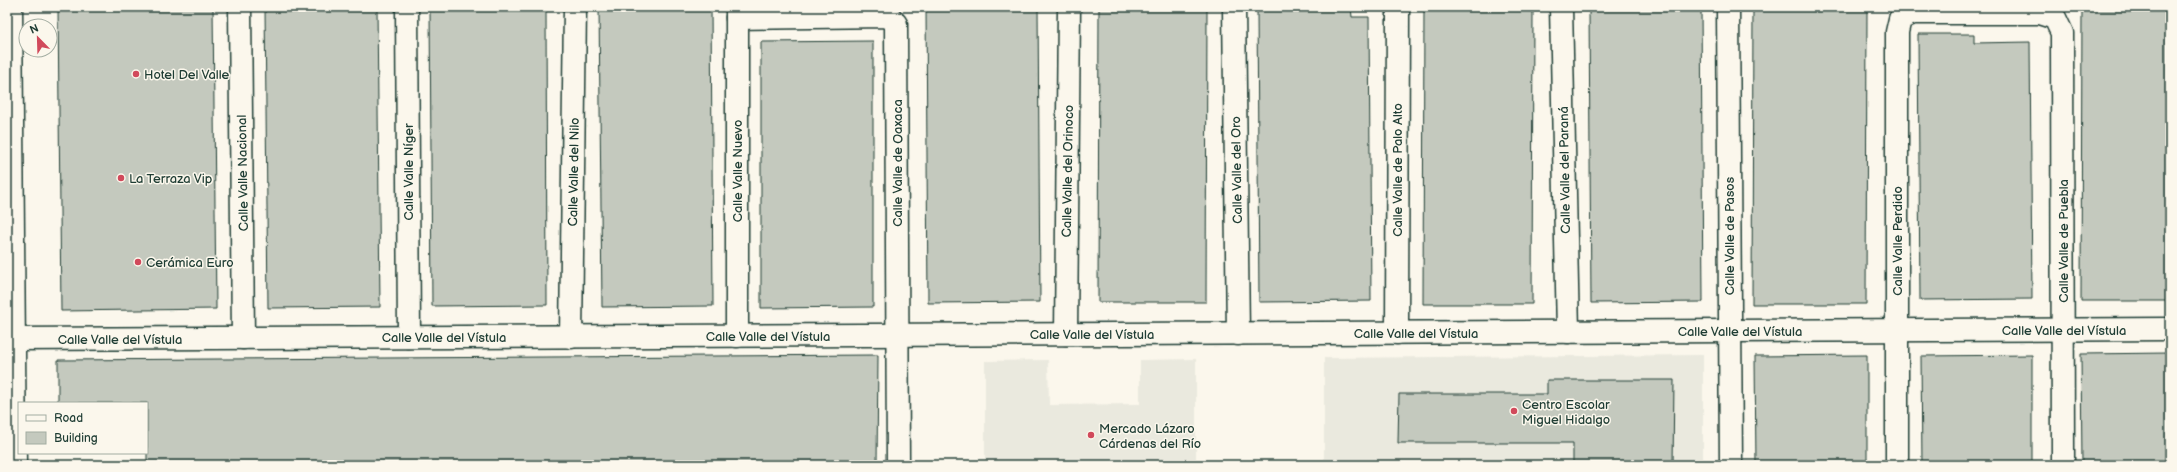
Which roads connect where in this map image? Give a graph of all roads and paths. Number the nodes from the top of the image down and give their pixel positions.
1 (11, 7) edge
2 (240, 7) edge
3 (407, 7) edge
4 (575, 7) edge
5 (1069, 7) edge
6 (1234, 7) edge
7 (1398, 7) edge
8 (1561, 7) edge
9 (1728, 7) edge
10 (737, 13) edge
11 (2055, 18) joint
12 (2170, 329) edge
13 (1896, 330) junction
14 (2063, 330) junction
15 (1730, 331) junction
16 (1568, 332) junction
17 (1397, 333) junction
18 (1066, 334) junction
19 (1238, 334) junction
20 (737, 336) junction
21 (897, 336) junction
22 (409, 337) junction
23 (571, 337) junction
24 (243, 338) junction
25 (14, 339) junction
26 (14, 465) edge
27 (898, 465) edge
28 (1731, 465) edge
29 (1898, 465) edge
30 (2063, 465) edge

1 - 25 street
2 - 24 street, Calle Valle Nacional
3 - 22 street, Calle Valle Níger
4 - 23 street, Calle Valle del Nilo
5 - 18 street, Calle Valle del Orinoco
6 - 19 street, Calle Valle del Oro
7 - 17 street, Calle Valle de Palo Alto
8 - 16 street, Calle Valle del Paraná
9 - 15 street, Calle Valle de Pasos
10 - 20 street, Calle Valle Nuevo
10 - 21 street, Calle Valle de Oaxaca
11 - 13 street, Calle Valle Perdido
11 - 14 street, Calle Valle de Puebla
12 - 14 street, Calle Valle del Vístula
13 - 14 street, Calle Valle del Vístula
13 - 15 street, Calle Valle del Vístula
13 - 29 street, Calle Valle Perdido
14 - 30 street, Calle Valle de Puebla
15 - 16 street, Calle Valle del Vístula
15 - 28 street, Calle Valle de Pasos
16 - 17 street, Calle Valle del Vístula
17 - 19 street, Calle Valle del Vístula
18 - 19 street, Calle Valle del Vístula
18 - 21 street, Calle Valle del Vístula
20 - 21 street, Calle Valle del Vístula
20 - 23 street, Calle Valle del Vístula
21 - 27 street, Calle Valle de Oaxaca
22 - 23 street, Calle Valle del Vístula
22 - 24 street, Calle Valle del Vístula
24 - 25 street, Calle Valle del Vístula
25 - 26 street

